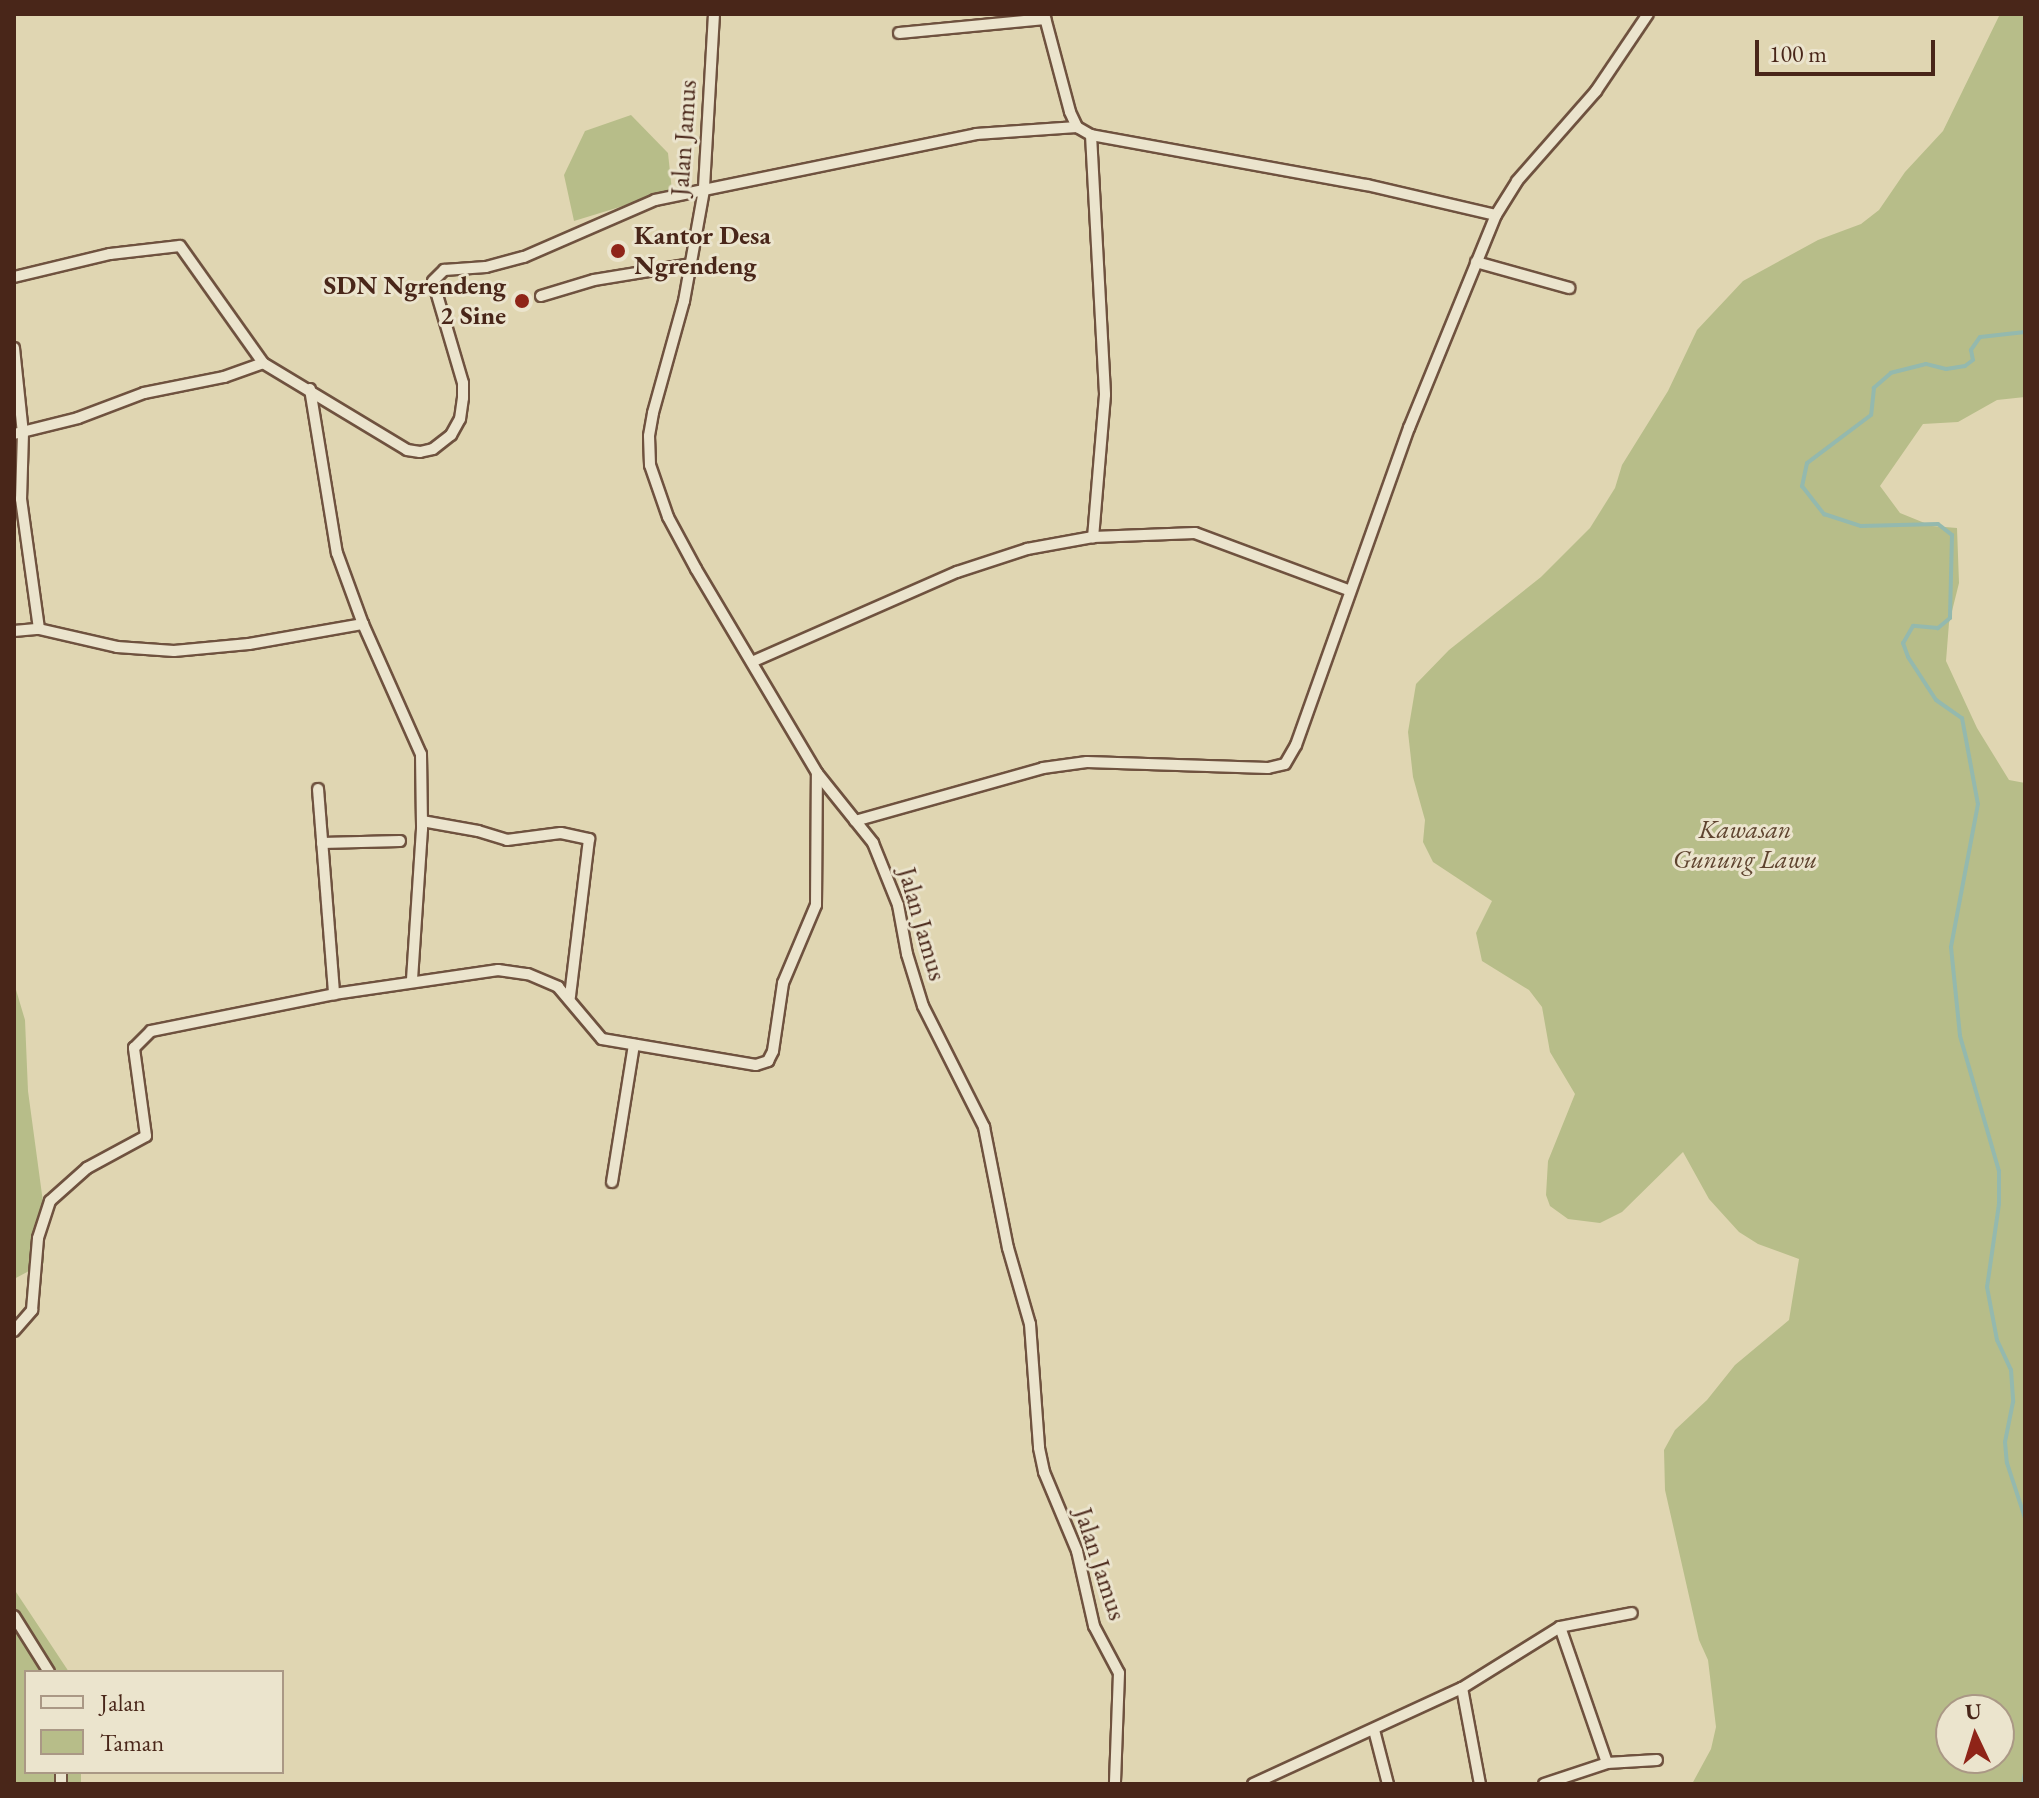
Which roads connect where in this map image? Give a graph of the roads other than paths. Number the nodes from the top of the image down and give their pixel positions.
1 (714, 14) edge
2 (1648, 14) edge
3 (1044, 16) edge
4 (899, 33) dead end
5 (1077, 127) junction
6 (1091, 135) junction
7 (704, 190) junction
8 (1496, 215) junction
9 (1476, 262) junction
10 (692, 264) junction
11 (14, 277) edge
12 (1569, 288) dead end
13 (541, 296) dead end
14 (14, 348) edge
15 (263, 363) junction
16 (310, 389) junction
17 (18, 434) edge
18 (1093, 537) junction
19 (20, 541) edge
20 (1348, 590) junction
21 (363, 624) junction
22 (39, 629) junction
23 (14, 631) edge
24 (754, 661) junction
25 (817, 773) junction
26 (318, 789) dead end
27 (422, 821) junction
28 (855, 821) junction
29 (400, 841) dead end
30 (322, 843) junction
31 (412, 980) junction
32 (334, 994) junction
33 (570, 997) junction
34 (634, 1045) junction
35 (612, 1182) dead end
36 (14, 1331) edge
37 (1632, 1613) dead end
38 (14, 1616) edge
39 (1560, 1627) junction
40 (48, 1670) edge
41 (1462, 1688) junction
42 (1374, 1730) junction
43 (1657, 1760) dead end
44 (1607, 1763) junction
45 (1115, 1784) edge
46 (1253, 1784) edge
47 (1388, 1784) edge
48 (1480, 1784) edge
49 (1544, 1784) edge

1 - 7 street, Jalan Jamus
2 - 8 street
3 - 4 street
3 - 5 street
5 - 6 street
5 - 7 street
6 - 8 street
6 - 18 street
7 - 10 street, Jalan Jamus
7 - 16 street
8 - 9 street
9 - 12 street
9 - 20 street
10 - 13 street
10 - 24 street, Jalan Jamus
11 - 15 street
14 - 17 street
15 - 16 street
15 - 17 street
16 - 21 street
17 - 19 street
18 - 20 street
18 - 24 street
19 - 22 street
20 - 28 street
21 - 22 street
21 - 27 street
22 - 23 street
24 - 25 street, Jalan Jamus
25 - 28 street, Jalan Jamus
25 - 34 street
26 - 30 street
27 - 31 street
27 - 33 street
28 - 45 street, Jalan Jamus
29 - 30 street
30 - 32 street
31 - 32 street
31 - 33 street
32 - 36 street
33 - 34 street
34 - 35 street
37 - 39 street
38 - 40 street
39 - 41 street
39 - 44 street
41 - 42 street
41 - 48 street
42 - 46 street
42 - 47 street
43 - 44 street
44 - 49 street

